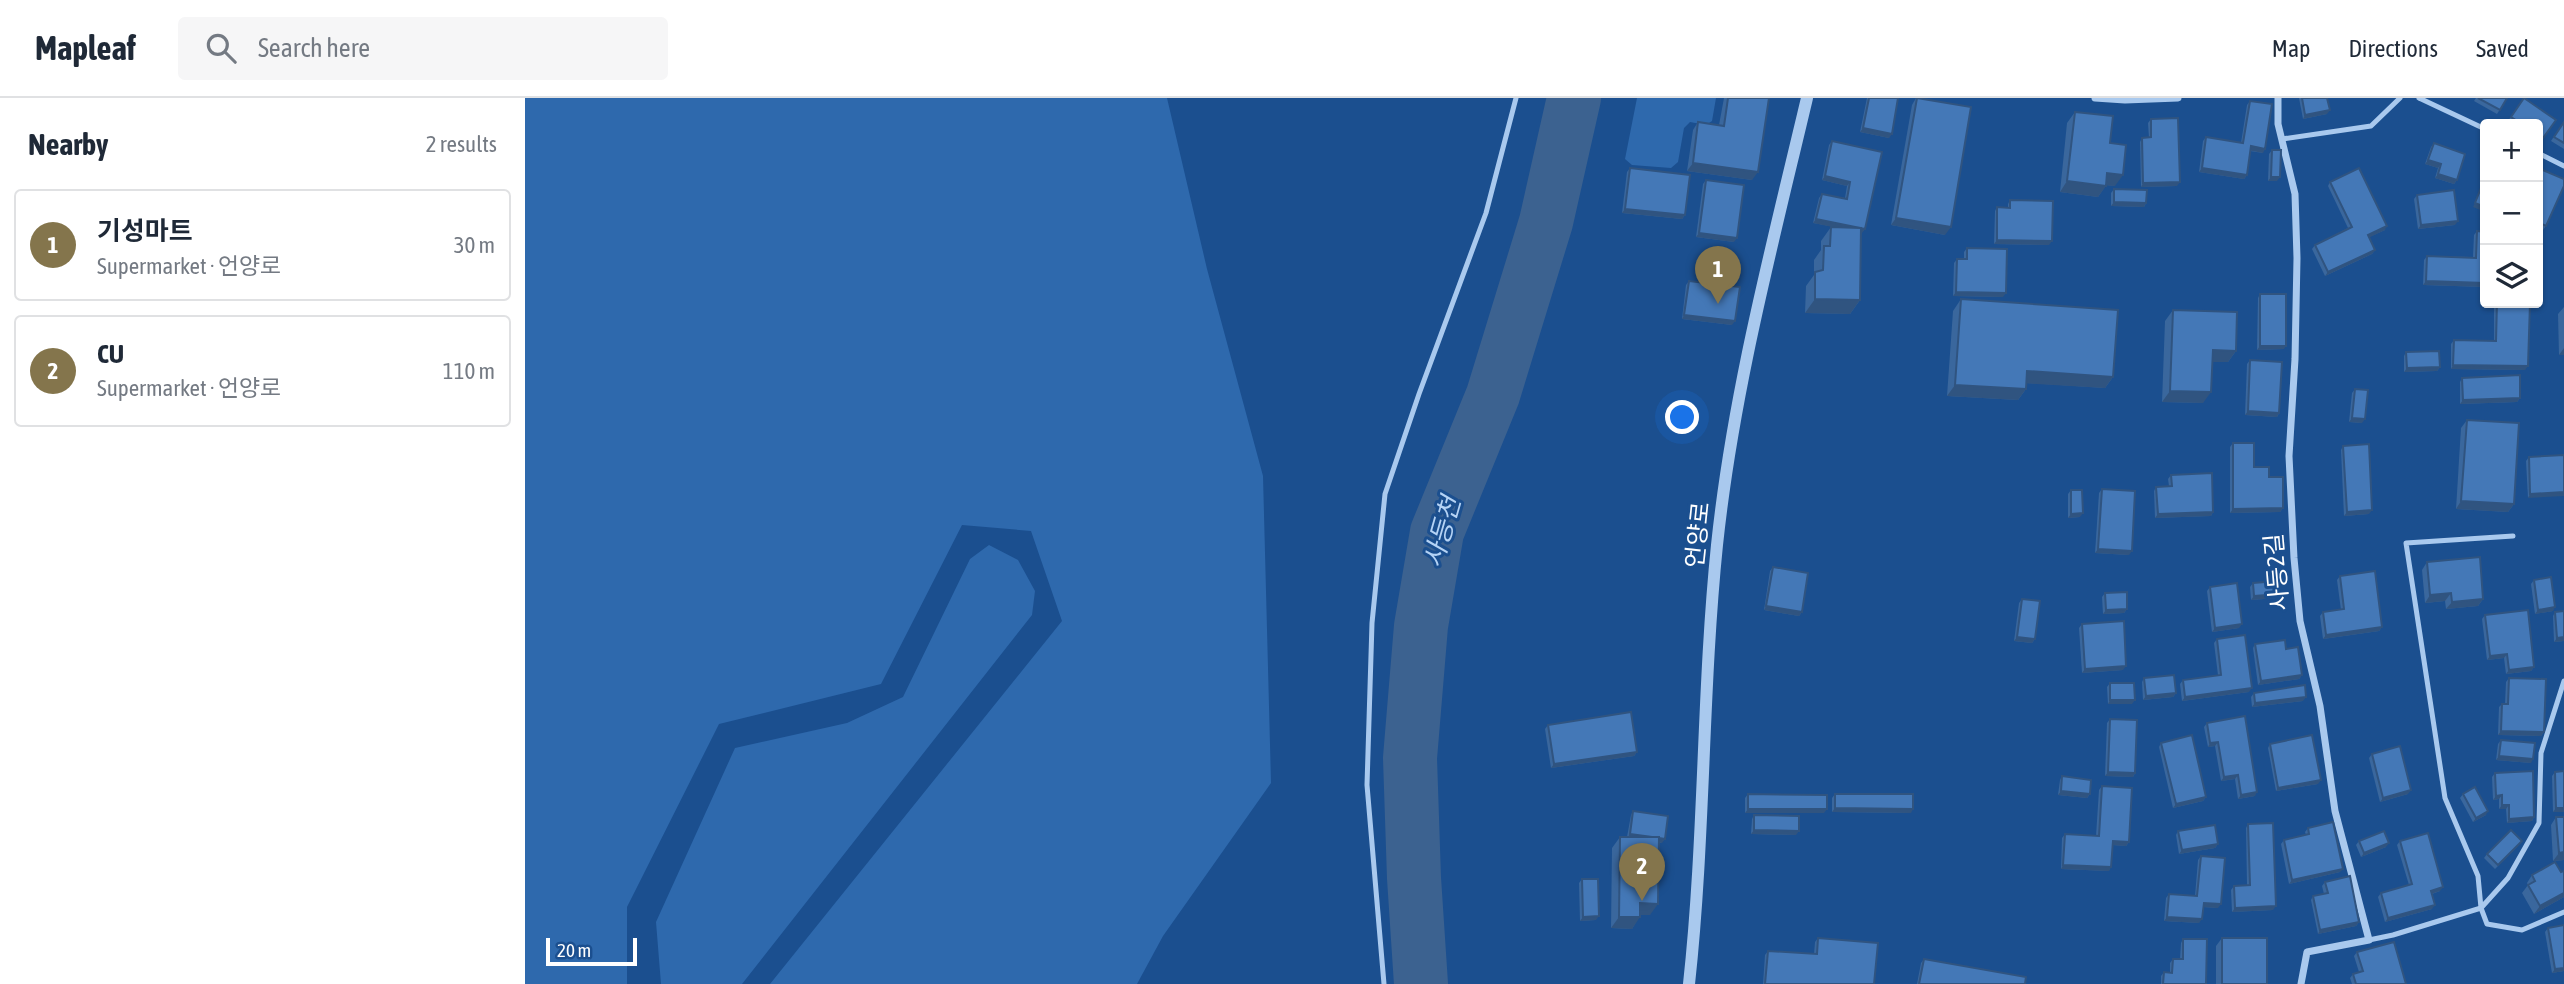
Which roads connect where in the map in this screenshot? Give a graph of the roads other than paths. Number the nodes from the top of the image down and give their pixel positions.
1 (1516, 98) edge
2 (1807, 98) edge
3 (2095, 98) edge
4 (2178, 98) edge
5 (2278, 98) edge
6 (2400, 98) edge
7 (2419, 98) edge
8 (2480, 127) edge
9 (2282, 139) junction
10 (2543, 156) edge
11 (2564, 166) edge
12 (2513, 536) dead end
13 (2564, 681) edge
14 (2481, 908) junction
15 (2564, 912) edge
16 (2369, 940) junction
17 (1691, 970) junction
18 (1384, 984) edge
19 (1689, 984) edge
20 (1696, 984) edge
21 (2301, 984) edge

1 - 18 lane
2 - 17 street, 언양로
3 - 4 street
5 - 9 street, 사등2길
6 - 9 lane
7 - 8 lane
9 - 16 street, 사등2길
10 - 11 lane
12 - 14 lane
13 - 14 lane
14 - 15 lane
14 - 16 lane
16 - 21 street
17 - 19 street, 언양로
17 - 20 street

